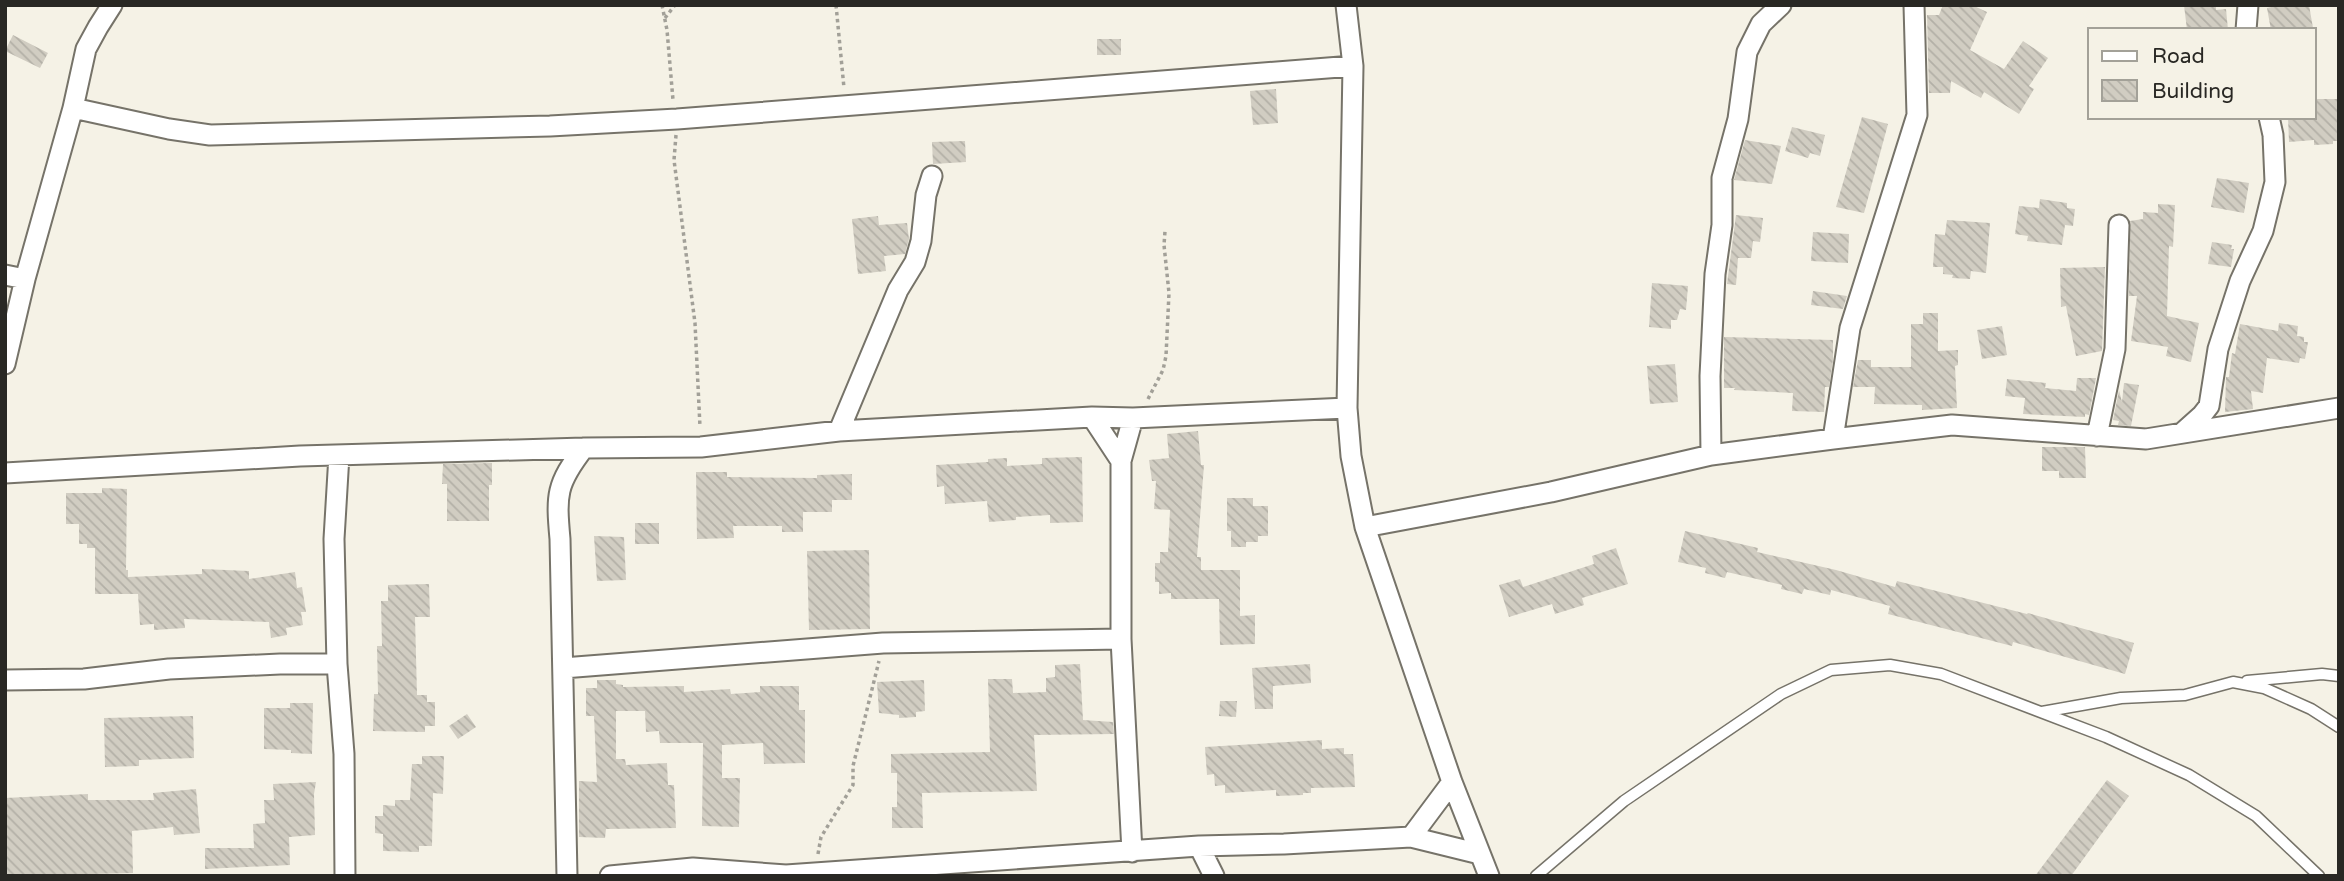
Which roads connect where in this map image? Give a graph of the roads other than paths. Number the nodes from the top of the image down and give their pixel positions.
1 (112, 5) edge
2 (1346, 5) edge
3 (1781, 5) edge
4 (1914, 5) edge
5 (2248, 5) edge
6 (2246, 28) edge
7 (1353, 65) junction
8 (73, 108) junction
9 (2269, 119) edge
10 (932, 176) dead end
11 (2119, 225) dead end
12 (5, 275) edge
13 (25, 279) junction
14 (5, 364) edge
15 (1347, 408) junction
16 (2339, 408) edge
17 (1092, 417) junction
18 (1137, 418) junction
19 (839, 430) junction
20 (2182, 433) junction
21 (2097, 436) junction
22 (1833, 439) junction
23 (584, 447) junction
24 (340, 455) junction
25 (1711, 455) junction
26 (1121, 461) junction
27 (5, 473) edge
28 (1365, 527) junction
29 (1121, 639) junction
30 (337, 663) junction
31 (563, 668) junction
32 (2339, 676) edge
33 (5, 680) edge
34 (2233, 682) junction
35 (2042, 713) junction
36 (2339, 727) edge
37 (1452, 782) junction
38 (1411, 837) junction
39 (1199, 846) junction
40 (1132, 852) junction
41 (1480, 853) junction
42 (786, 875) edge
43 (345, 876) edge
44 (567, 876) edge
45 (612, 876) edge
46 (1214, 876) edge
47 (1489, 876) edge
48 (1536, 876) edge
49 (2319, 876) edge

1 - 8 street
2 - 7 street
3 - 25 street
4 - 22 street
5 - 6 street
7 - 8 street
7 - 15 street
8 - 13 street
9 - 20 street
10 - 19 street
11 - 21 street
12 - 13 street
13 - 14 street
15 - 18 street
15 - 28 street
16 - 20 street
17 - 18 street
17 - 19 street
17 - 26 street
18 - 26 street
19 - 23 street
20 - 21 street
21 - 22 street
22 - 25 street
23 - 24 street
23 - 31 street
24 - 27 street
24 - 30 street
25 - 28 street
26 - 29 street
28 - 37 street
29 - 31 street
29 - 40 street
30 - 33 street
30 - 43 street
31 - 44 street
32 - 34 lane
34 - 35 lane
34 - 36 lane
35 - 48 lane
35 - 49 lane
37 - 38 street
37 - 41 street
38 - 39 street
38 - 41 street
39 - 40 street
39 - 46 street
40 - 42 street
41 - 47 street
42 - 45 street

